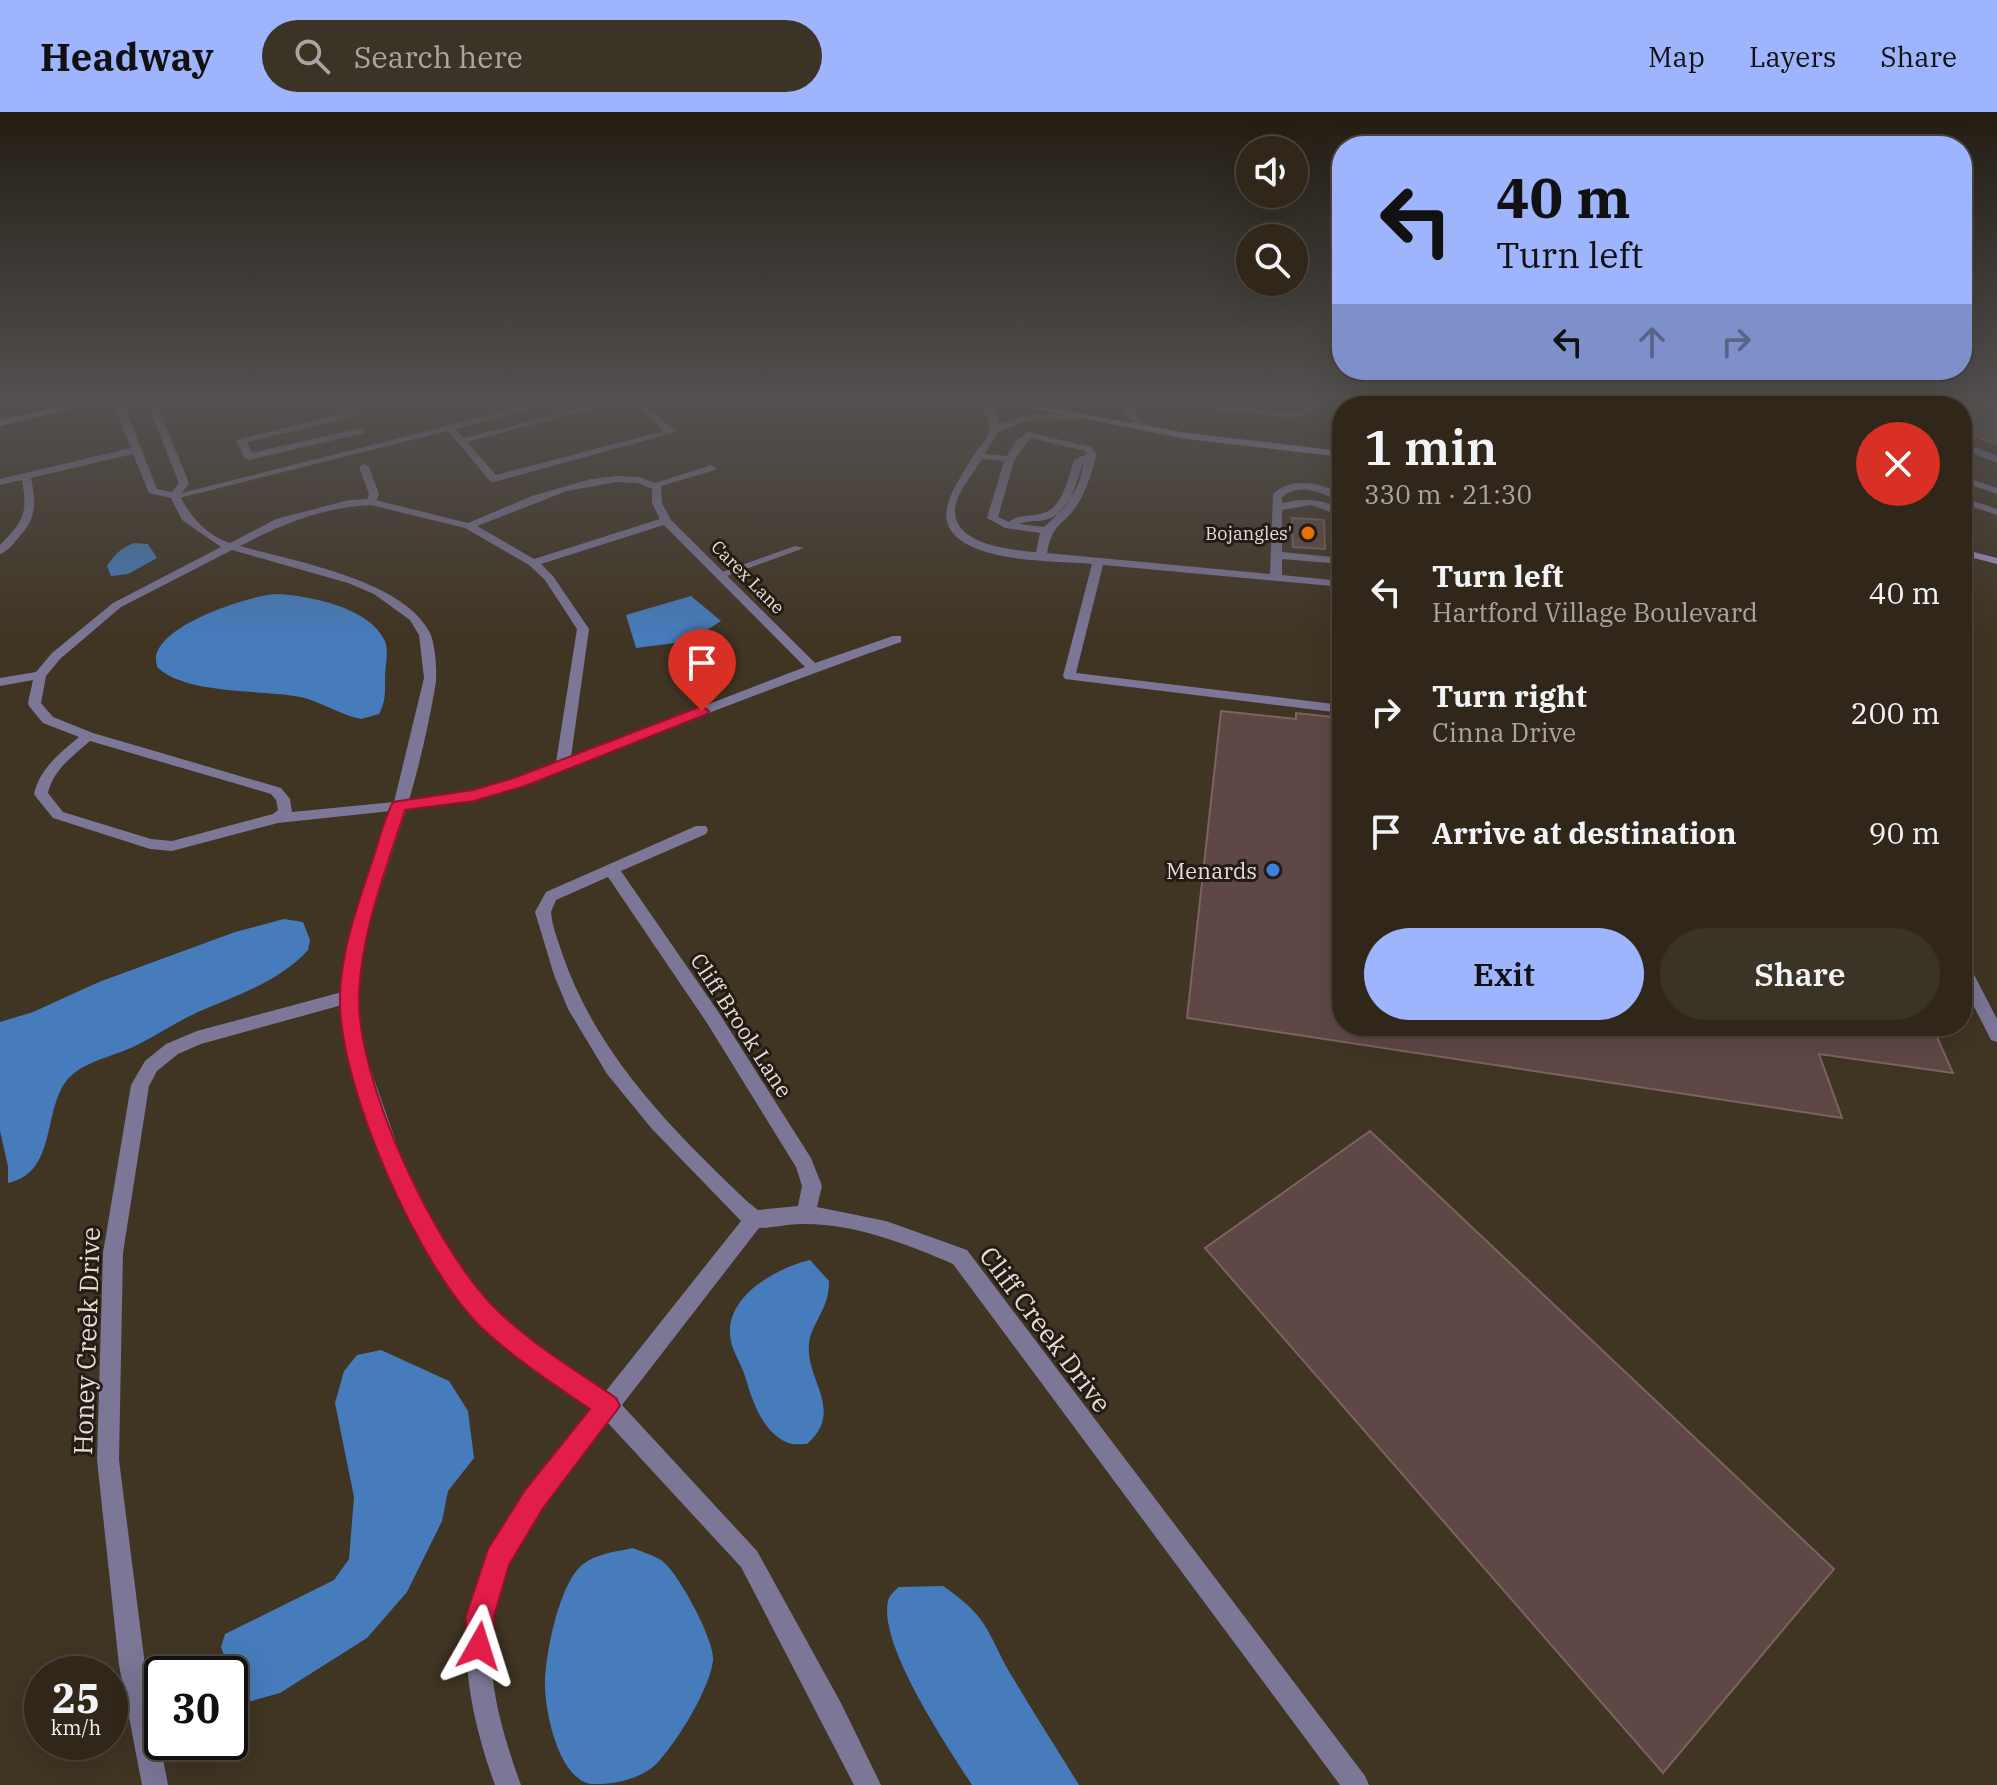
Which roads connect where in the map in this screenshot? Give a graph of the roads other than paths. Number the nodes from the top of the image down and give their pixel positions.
1 (27, 481) edge
2 (149, 481) edge
3 (183, 481) edge
4 (235, 481) edge
5 (369, 481) edge
6 (601, 481) edge
7 (643, 481) edge
8 (667, 481) edge
9 (964, 481) edge
10 (1005, 481) edge
11 (1072, 481) edge
12 (1083, 481) edge
13 (1972, 482) edge
14 (654, 485) junction
15 (1997, 491) edge
16 (1332, 492) edge
17 (175, 496) junction
18 (371, 502) junction
19 (1972, 503) edge
20 (1278, 508) junction
21 (1332, 509) edge
22 (1997, 512) edge
23 (666, 521) junction
24 (469, 526) junction
25 (1009, 526) junction
26 (1046, 530) junction
27 (229, 546) junction
28 (799, 548) dead end
29 (0, 551) edge
30 (1276, 555) junction
31 (1972, 555) edge
32 (1041, 556) junction
33 (1332, 560) edge
34 (1098, 561) junction
35 (1997, 561) edge
36 (533, 563) junction
37 (720, 575) junction
38 (1276, 578) junction
39 (1332, 583) edge
40 (897, 639) dead end
41 (813, 668) junction
42 (40, 675) junction
43 (0, 682) edge
44 (1332, 708) edge
45 (88, 736) junction
46 (563, 764) junction
47 (399, 806) junction
48 (278, 818) junction
49 (701, 830) dead end
50 (611, 869) junction
51 (1972, 986) edge
52 (350, 996) junction
53 (1997, 1035) edge
54 (806, 1214) junction
55 (754, 1219) junction
56 (608, 1406) junction
57 (155, 1785) edge
58 (508, 1785) edge
59 (868, 1785) edge
60 (1356, 1785) edge

1 - 29 street
2 - 17 street
3 - 17 street
4 - 17 street
5 - 18 street
6 - 24 street
7 - 14 street
8 - 14 street
9 - 32 street
10 - 25 street
11 - 25 street
12 - 26 street
13 - 15 street
14 - 23 street, Carex Lane
16 - 20 street
17 - 27 street
18 - 24 street
18 - 27 street
19 - 22 street
20 - 21 street
20 - 30 street
23 - 36 street
23 - 37 street, Carex Lane
24 - 36 street
25 - 26 street
26 - 32 street
27 - 42 street
27 - 47 street
28 - 37 street
30 - 33 street
30 - 38 street
31 - 35 main road
32 - 34 street
34 - 38 street
34 - 44 street
36 - 46 street
37 - 41 street, Carex Lane
38 - 39 street
40 - 41 street
41 - 46 street
42 - 43 street
42 - 45 street
45 - 48 street
45 - 48 street
46 - 47 street
47 - 48 street
47 - 52 street
49 - 50 street
50 - 54 street, Cliff Brook Lane
50 - 55 street
51 - 53 street
52 - 56 street
52 - 57 street, Honey Creek Drive
54 - 55 street, Cliff Creek Drive
54 - 60 street, Cliff Creek Drive
55 - 56 street
56 - 58 street
56 - 59 street

